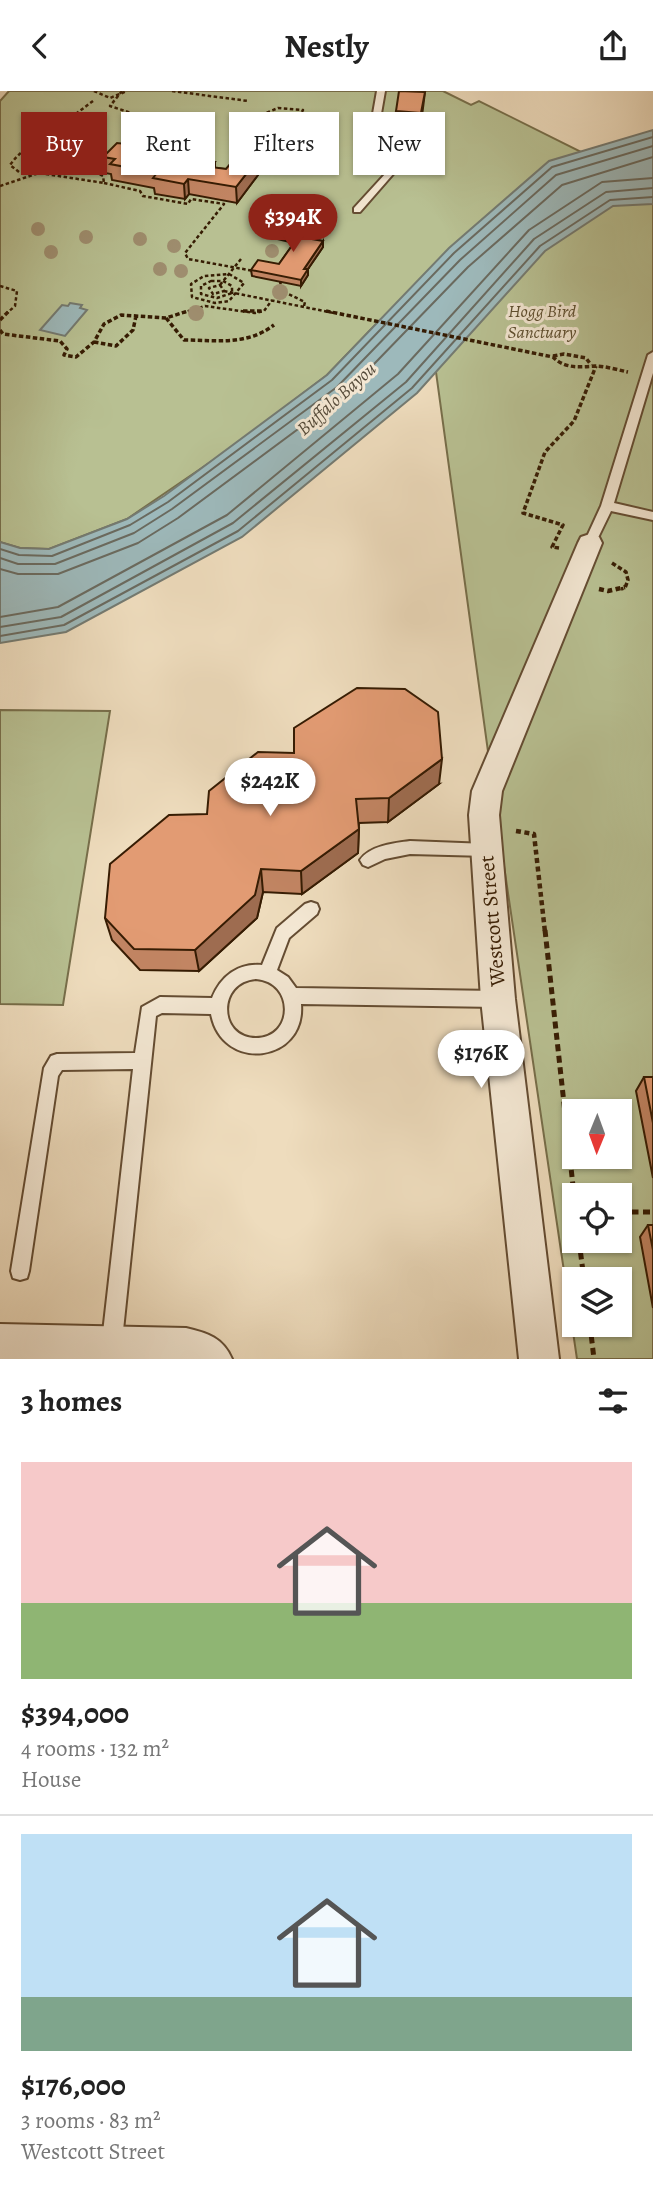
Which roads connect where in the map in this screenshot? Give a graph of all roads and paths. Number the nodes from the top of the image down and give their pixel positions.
1 (94, 91) edge
2 (122, 91) edge
3 (127, 91) edge
4 (172, 91) edge
5 (381, 91) edge
6 (113, 99) junction
7 (93, 101) dead end
8 (248, 101) dead end
9 (128, 112) edge
10 (264, 112) edge
11 (302, 112) edge
12 (111, 158) edge
13 (19, 172) dead end
14 (104, 183) junction
15 (0, 186) edge
16 (357, 210) dead end
17 (241, 259) dead end
18 (233, 267) junction
19 (255, 271) edge
20 (229, 274) junction
21 (223, 281) junction
22 (280, 281) edge
23 (190, 284) junction
24 (220, 285) junction
25 (0, 286) edge
26 (201, 286) junction
27 (209, 288) junction
28 (224, 291) junction
29 (232, 293) junction
30 (213, 294) junction
31 (240, 294) junction
32 (272, 300) junction
33 (207, 302) junction
34 (304, 306) junction
35 (136, 316) junction
36 (166, 318) junction
37 (0, 320) edge
38 (274, 325) dead end
39 (0, 330) edge
40 (94, 342) junction
41 (653, 355) edge
42 (553, 356) junction
43 (593, 365) junction
44 (647, 376) junction
45 (607, 506) junction
46 (653, 516) edge
47 (586, 551) junction
48 (594, 601) dead end
49 (515, 824) dead end
50 (487, 850) junction
51 (368, 860) dead end
52 (311, 909) dead end
53 (267, 974) junction
54 (292, 996) junction
55 (498, 999) junction
56 (217, 1006) junction
57 (142, 1061) junction
58 (573, 1183) edge
59 (632, 1212) edge
60 (653, 1212) edge
61 (20, 1271) dead end
62 (591, 1337) edge
63 (0, 1345) edge
64 (111, 1353) edge
65 (212, 1359) edge
66 (539, 1359) edge
67 (594, 1359) edge

1 - 6 path
2 - 6 path
3 - 6 path
4 - 8 path
5 - 16 lane
6 - 9 path
7 - 13 path
10 - 11 path
12 - 14 path
14 - 15 path
14 - 18 path
17 - 18 path
18 - 19 path
18 - 20 path
20 - 21 path
20 - 23 path
20 - 31 path
21 - 24 path
21 - 26 path
21 - 29 path
22 - 34 path
23 - 26 path
23 - 33 path
24 - 27 path
24 - 28 path
25 - 37 path
26 - 27 path
26 - 33 path
27 - 30 path
28 - 29 path
28 - 30 path
29 - 31 path
29 - 33 path
30 - 33 path
31 - 32 path
31 - 33 path
32 - 33 path
32 - 34 path
33 - 36 path
34 - 42 path
35 - 36 path
35 - 40 path
35 - 40 path
36 - 38 path
39 - 40 path
41 - 44 lane
42 - 43 path
42 - 43 path
43 - 44 path
43 - 47 path
44 - 45 lane
45 - 46 lane
45 - 47 lane
47 - 48 path
47 - 50 street, Westcott Street
49 - 58 path
50 - 51 lane
50 - 55 street, Westcott Street
52 - 53 lane
53 - 54 lane
53 - 56 lane
54 - 55 lane
54 - 56 lane
55 - 66 street, Westcott Street
56 - 57 lane
57 - 61 lane
57 - 64 lane
59 - 60 path
62 - 67 path
63 - 64 street
64 - 65 street

